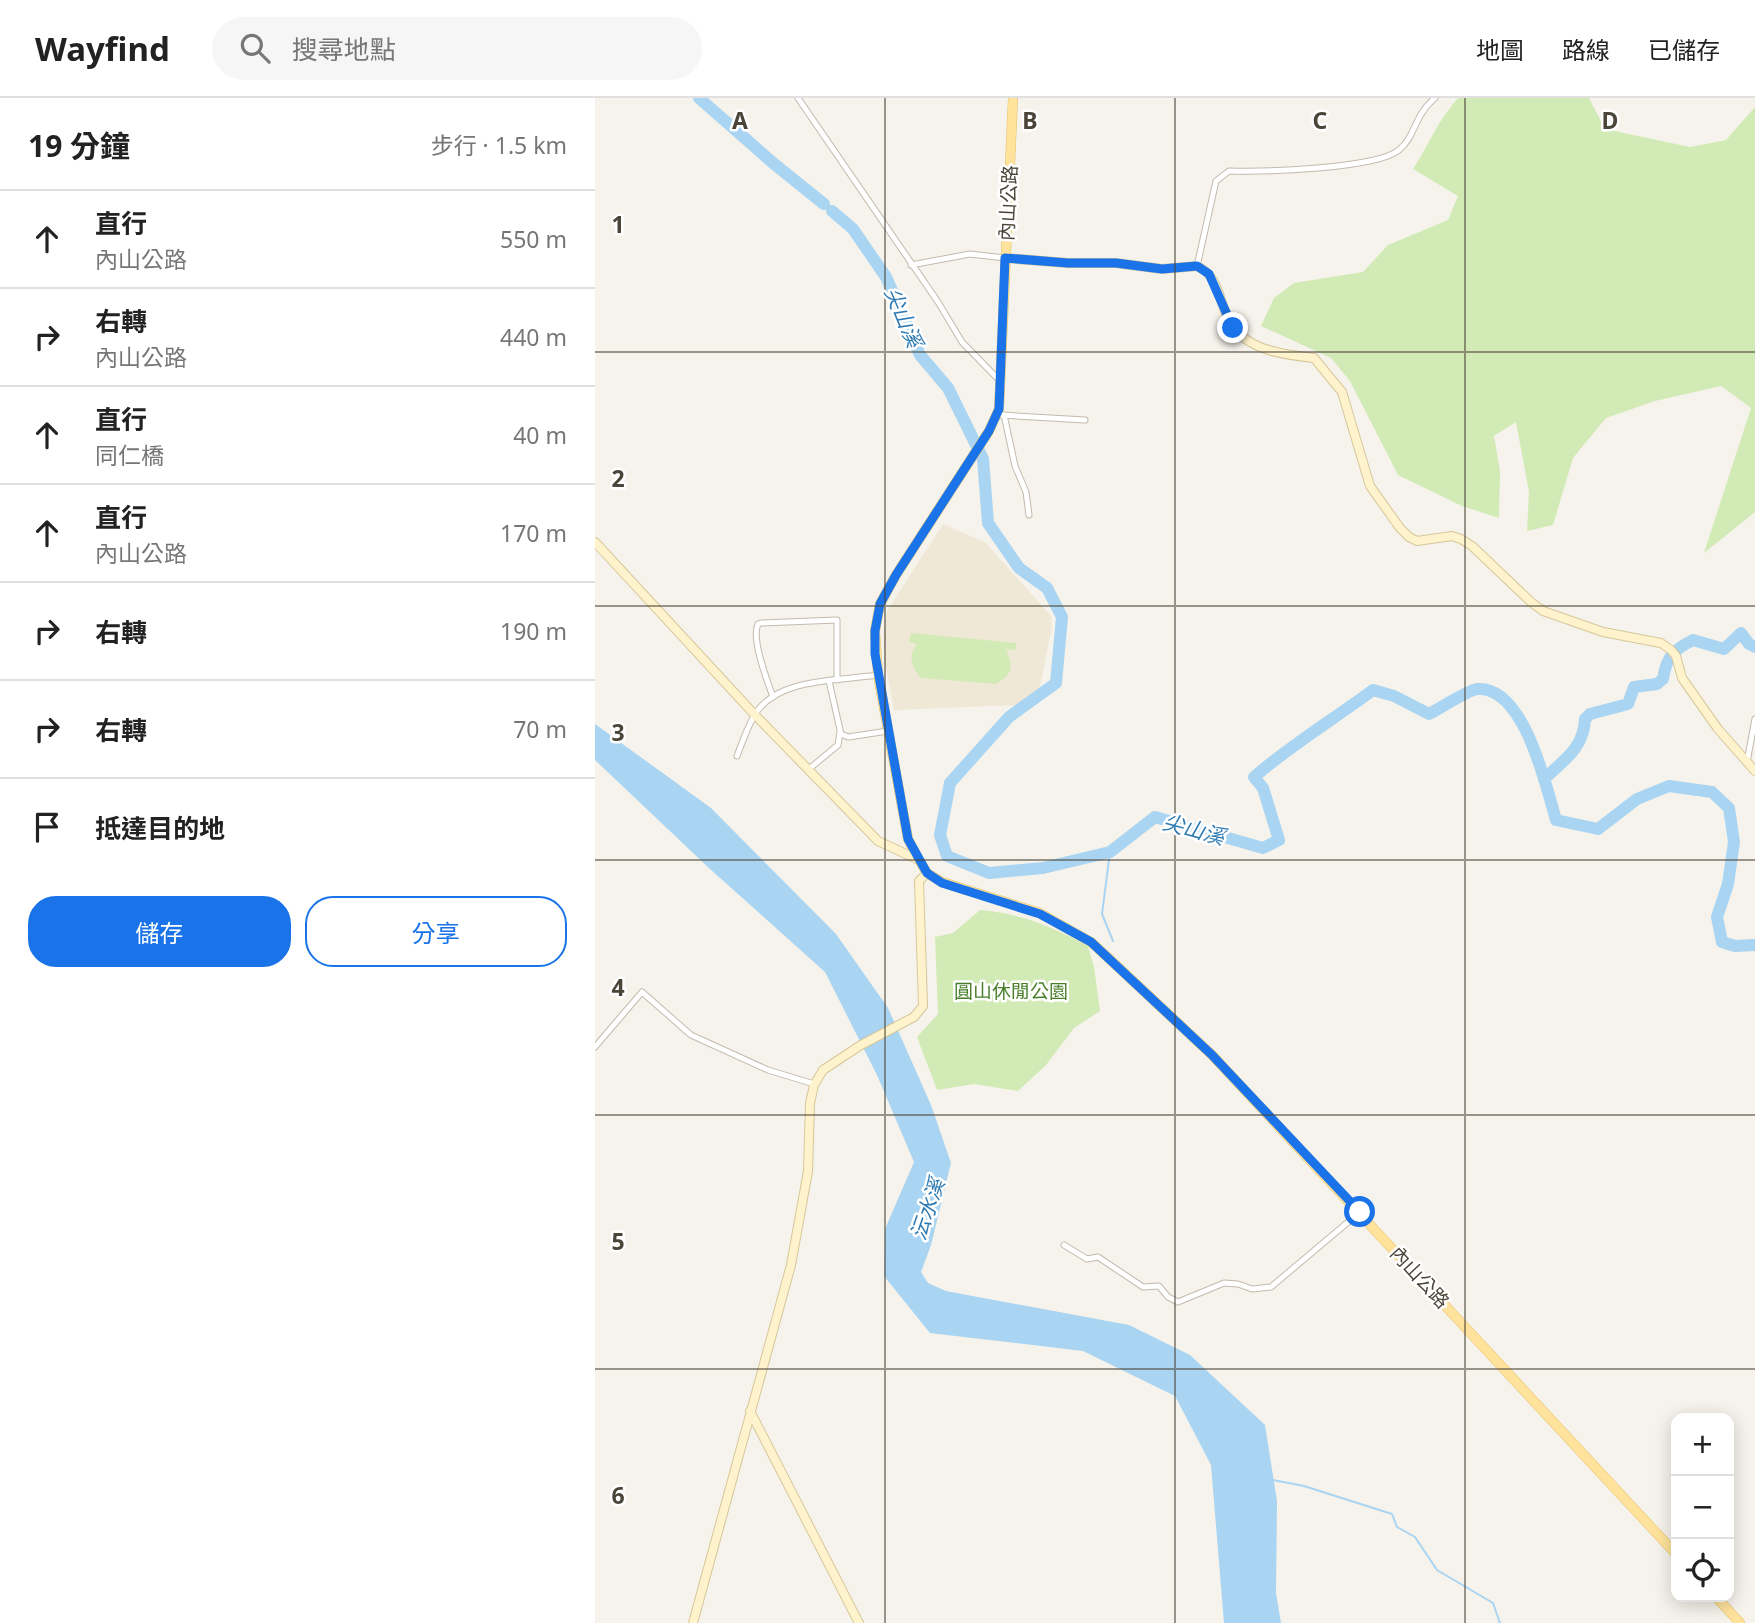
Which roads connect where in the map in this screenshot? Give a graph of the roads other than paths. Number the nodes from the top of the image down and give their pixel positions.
1 (798, 98) edge
2 (1013, 98) edge
3 (1435, 98) edge
4 (1005, 258) junction
5 (911, 265) junction
6 (1197, 266) junction
7 (1000, 381) junction
8 (1000, 415) junction
9 (1085, 420) dead end
10 (1029, 515) dead end
11 (595, 542) edge
12 (878, 675) junction
13 (837, 680) junction
14 (829, 681) junction
15 (773, 697) junction
16 (754, 714) junction
17 (1755, 719) edge
18 (888, 731) junction
19 (840, 732) junction
20 (737, 756) dead end
21 (1747, 762) junction
22 (809, 769) junction
23 (1755, 771) edge
24 (919, 860) junction
25 (927, 873) junction
26 (595, 1047) edge
27 (814, 1084) junction
28 (1360, 1212) junction
29 (1064, 1245) dead end
30 (750, 1410) junction
31 (1671, 1548) edge
32 (1721, 1602) edge
33 (693, 1623) edge
34 (859, 1623) edge
35 (1740, 1623) edge

1 - 5 street
2 - 4 main road, 內山公路
3 - 6 street
4 - 5 street
4 - 6 street
4 - 7 main road, 內山公路
5 - 7 street
6 - 21 street
7 - 8 main road, 內山公路
8 - 9 street
8 - 10 street
8 - 12 main road, 內山公路
11 - 16 street
12 - 13 street
12 - 18 main road
13 - 14 street
13 - 15 street
14 - 15 street
14 - 19 street
15 - 16 street
16 - 20 street
16 - 22 street
17 - 21 street
18 - 19 street
18 - 24 main road
19 - 22 street
21 - 23 street
22 - 24 street
24 - 25 main road
25 - 27 street
25 - 28 main road, 內山公路
26 - 27 street
27 - 30 street
28 - 29 street
28 - 31 main road, 內山公路
30 - 33 street
30 - 34 street
32 - 35 main road

